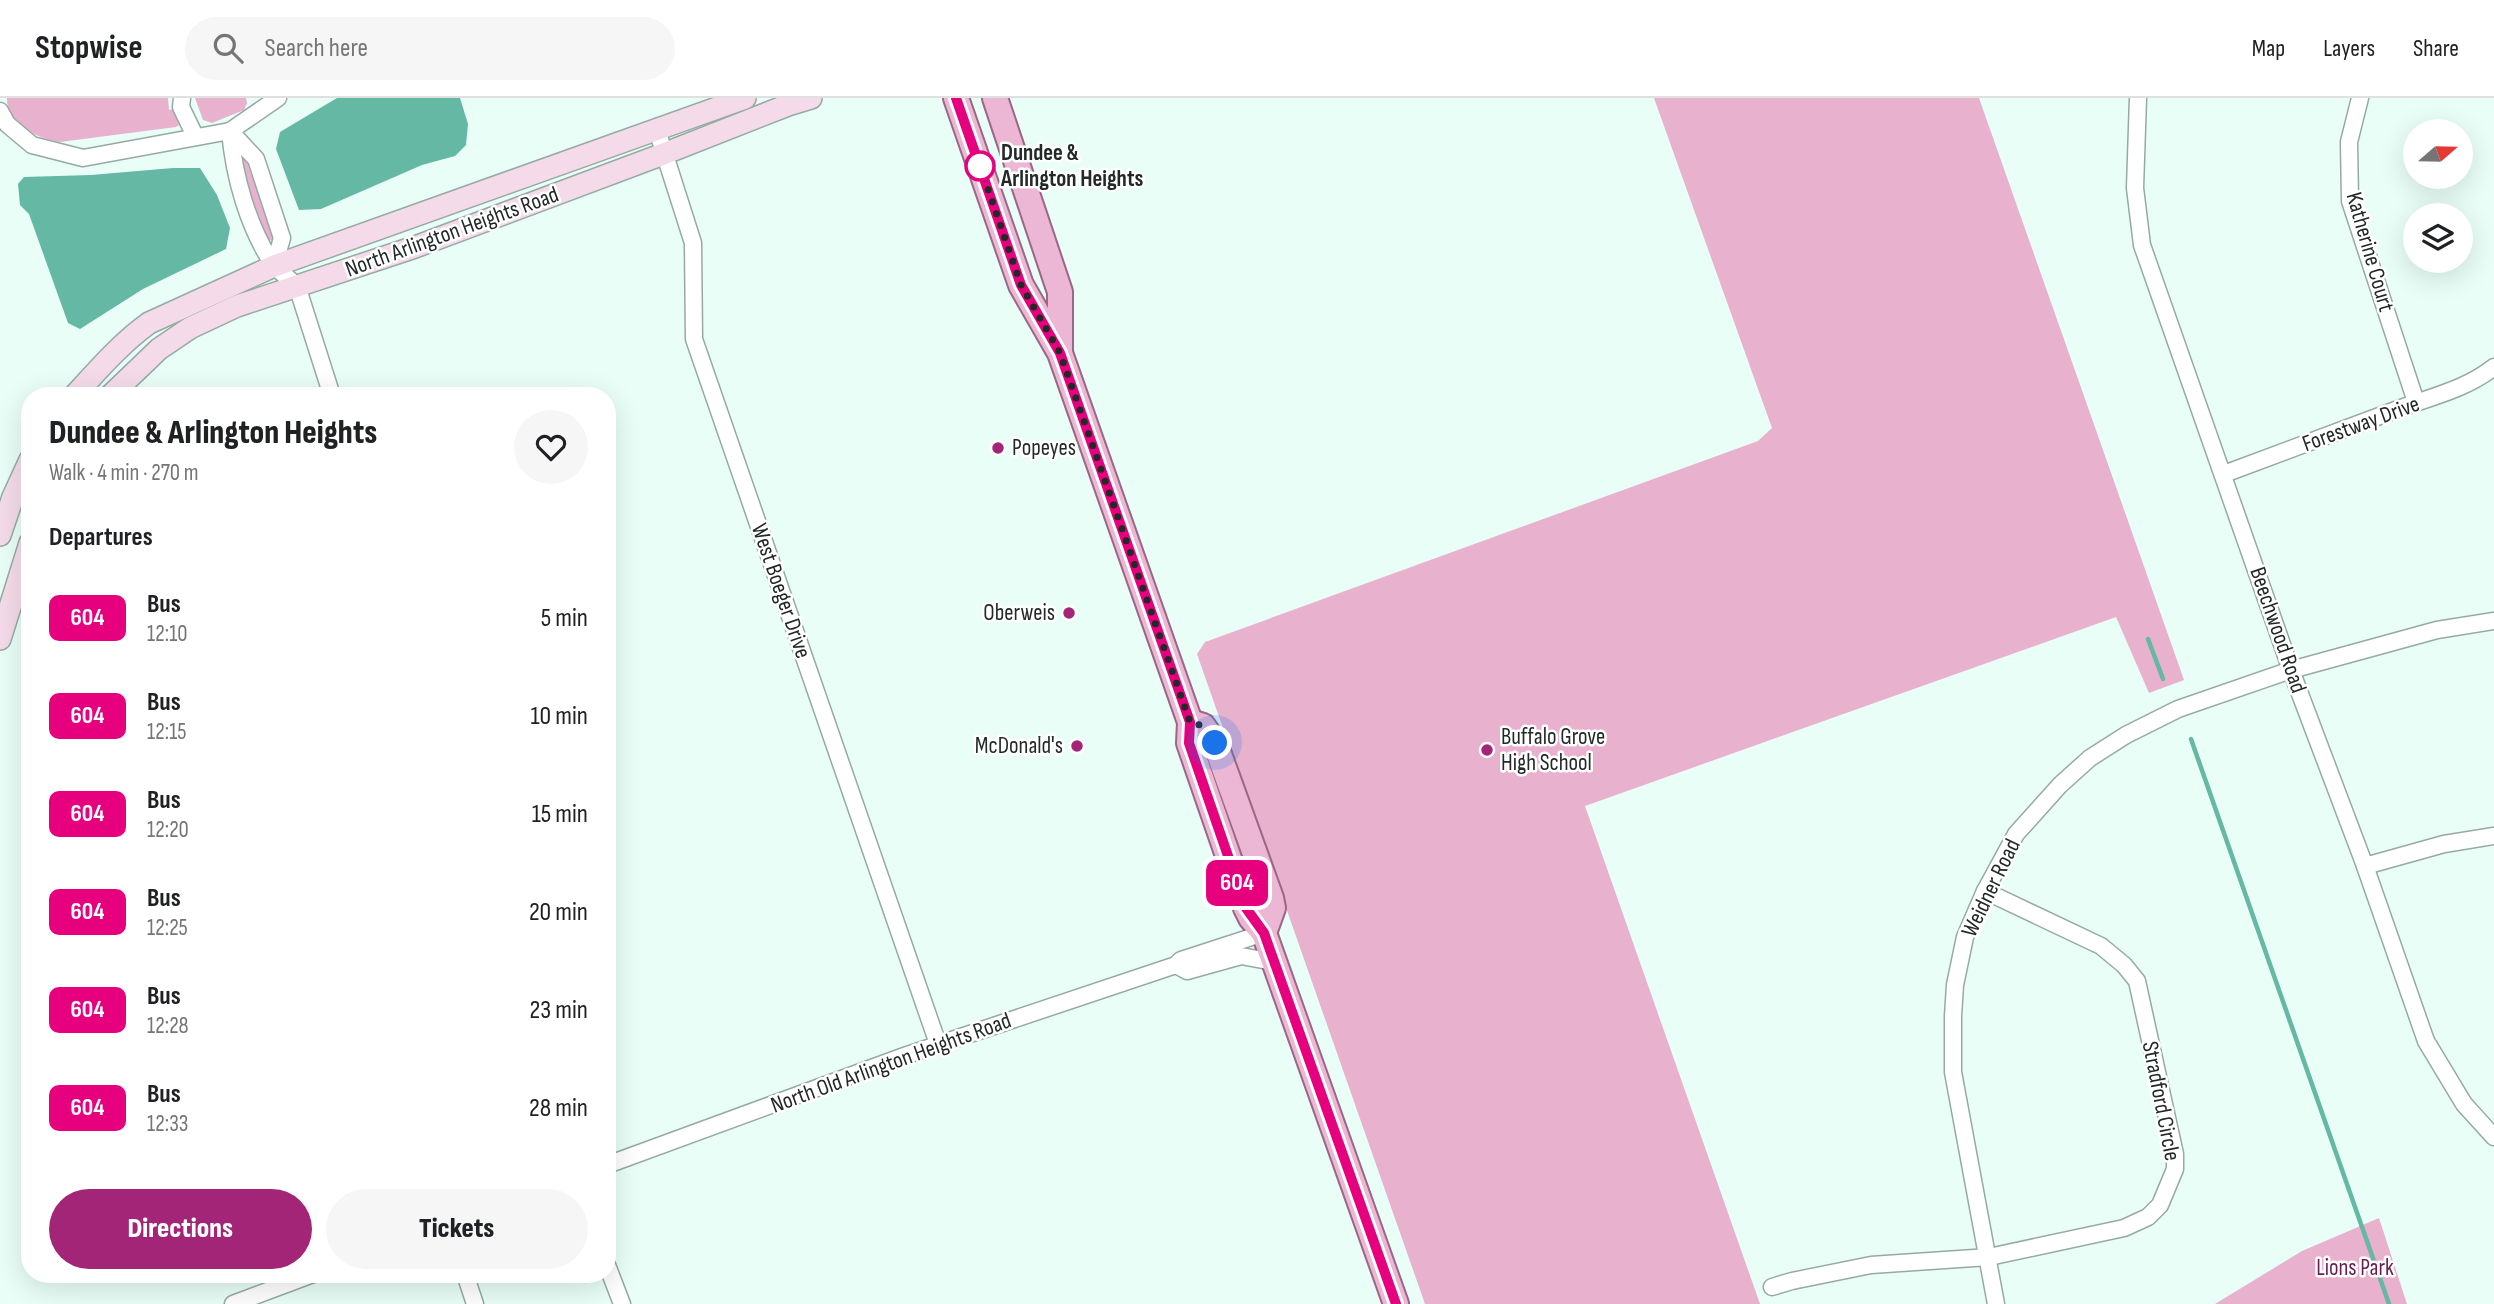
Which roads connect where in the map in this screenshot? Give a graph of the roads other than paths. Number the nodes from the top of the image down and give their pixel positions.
1 (182, 98) edge
2 (278, 98) edge
3 (745, 98) edge
4 (811, 98) edge
5 (956, 98) edge
6 (995, 98) edge
7 (2138, 98) edge
8 (2360, 98) edge
9 (261, 103) edge
10 (0, 111) edge
11 (657, 130) junction
12 (230, 131) junction
13 (195, 136) junction
14 (666, 153) junction
15 (274, 266) junction
16 (297, 286) junction
17 (1060, 353) junction
18 (2494, 367) edge
19 (82, 387) edge
20 (119, 387) edge
21 (329, 387) edge
22 (2416, 402) junction
23 (2224, 474) junction
24 (21, 480) edge
25 (0, 535) edge
26 (21, 572) edge
27 (2494, 621) edge
28 (0, 639) edge
29 (2291, 670) junction
30 (2494, 836) edge
31 (2365, 866) junction
32 (1985, 891) junction
33 (1264, 933) junction
34 (1274, 961) junction
35 (1176, 965) junction
36 (938, 1044) junction
37 (2494, 1137) edge
38 (616, 1162) edge
39 (1989, 1257) junction
40 (289, 1283) edge
41 (468, 1283) edge
42 (614, 1283) edge
43 (1772, 1287) dead end
44 (233, 1304) edge
45 (475, 1304) edge
46 (622, 1304) edge
47 (1396, 1304) edge
48 (1996, 1304) edge

1 - 13 street
2 - 9 street
3 - 11 main road, North Arlington Heights Road
4 - 14 main road, North Arlington Heights Road
5 - 17 main road
6 - 17 main road
7 - 23 street, Beechwood Road
8 - 22 street, Katherine Court
9 - 12 street
10 - 13 street
11 - 14 street, West Boeger Drive
11 - 15 main road, North Arlington Heights Road
12 - 13 street
12 - 15 street
12 - 15 street
14 - 16 main road, North Arlington Heights Road
14 - 36 street, West Boeger Drive
15 - 16 street
15 - 19 main road, North Arlington Heights Road
16 - 20 main road, North Arlington Heights Road
16 - 21 street
17 - 33 main road
18 - 22 street, Forestway Drive
22 - 23 street, Forestway Drive
23 - 29 street, Beechwood Road
24 - 25 main road
26 - 28 main road
27 - 29 street, Weidner Road
29 - 31 street, Beechwood Road
29 - 32 street, Weidner Road
30 - 31 street
31 - 37 street, Beechwood Road
32 - 39 street, Weidner Road
32 - 39 street, Stradford Circle
33 - 34 main road
33 - 35 street, North Old Arlington Heights Road
34 - 35 street, North Old Arlington Heights Road
34 - 47 main road
35 - 36 street, North Old Arlington Heights Road
36 - 38 street, North Old Arlington Heights Road
39 - 43 street, Stradford Circle
39 - 48 street, Weidner Road
40 - 44 street
41 - 45 street
42 - 46 street

